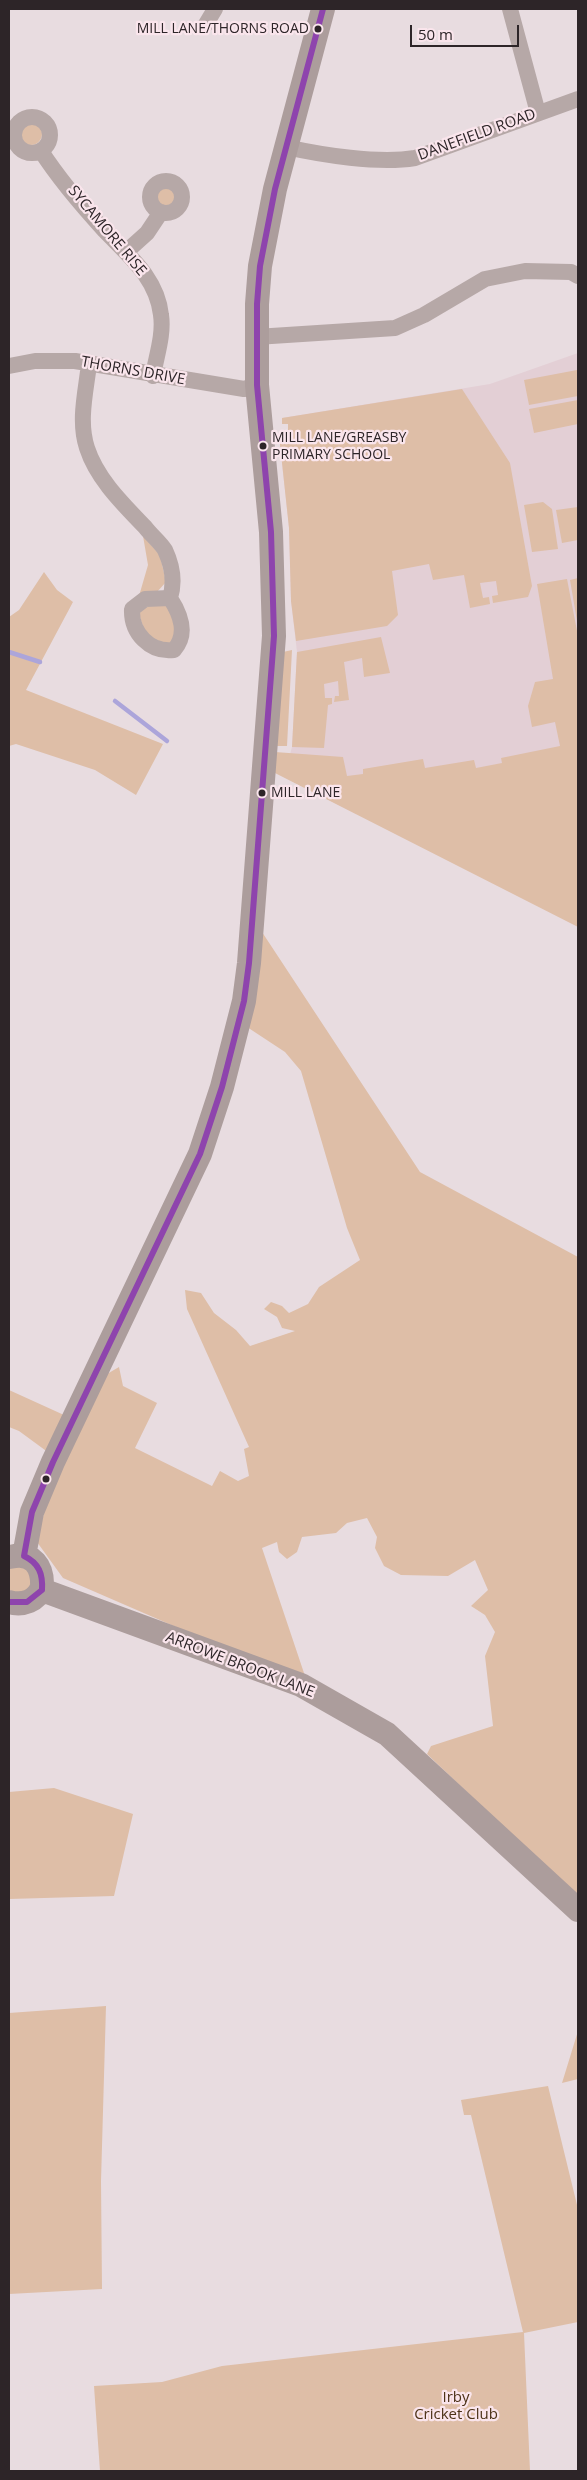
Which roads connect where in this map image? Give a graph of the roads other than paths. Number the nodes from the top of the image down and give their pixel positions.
1 (215, 9) edge
2 (322, 9) edge
3 (510, 9) edge
4 (206, 24) dead end
5 (578, 99) edge
6 (538, 113) junction
7 (286, 147) junction
8 (41, 151) dead end
9 (161, 212) dead end
10 (128, 251) junction
11 (576, 269) edge
12 (256, 337) junction
13 (89, 364) junction
14 (9, 366) edge
15 (153, 376) junction
16 (257, 385) junction
17 (170, 598) dead end
18 (16, 1557) edge
19 (42, 1590) junction
20 (9, 1602) edge
21 (578, 1910) edge

1 - 4 street
2 - 7 street
3 - 6 street
5 - 6 street, DANEFIELD ROAD
6 - 7 street, DANEFIELD ROAD
7 - 12 street
8 - 10 street, SYCAMORE RISE
9 - 10 street
10 - 15 street, SYCAMORE RISE
11 - 12 street
12 - 16 street
13 - 14 street, THORNS DRIVE
13 - 15 street, THORNS DRIVE
13 - 17 street
15 - 16 street, THORNS DRIVE
16 - 18 street
18 - 19 street
19 - 20 street
19 - 21 street, ARROWE BROOK LANE

